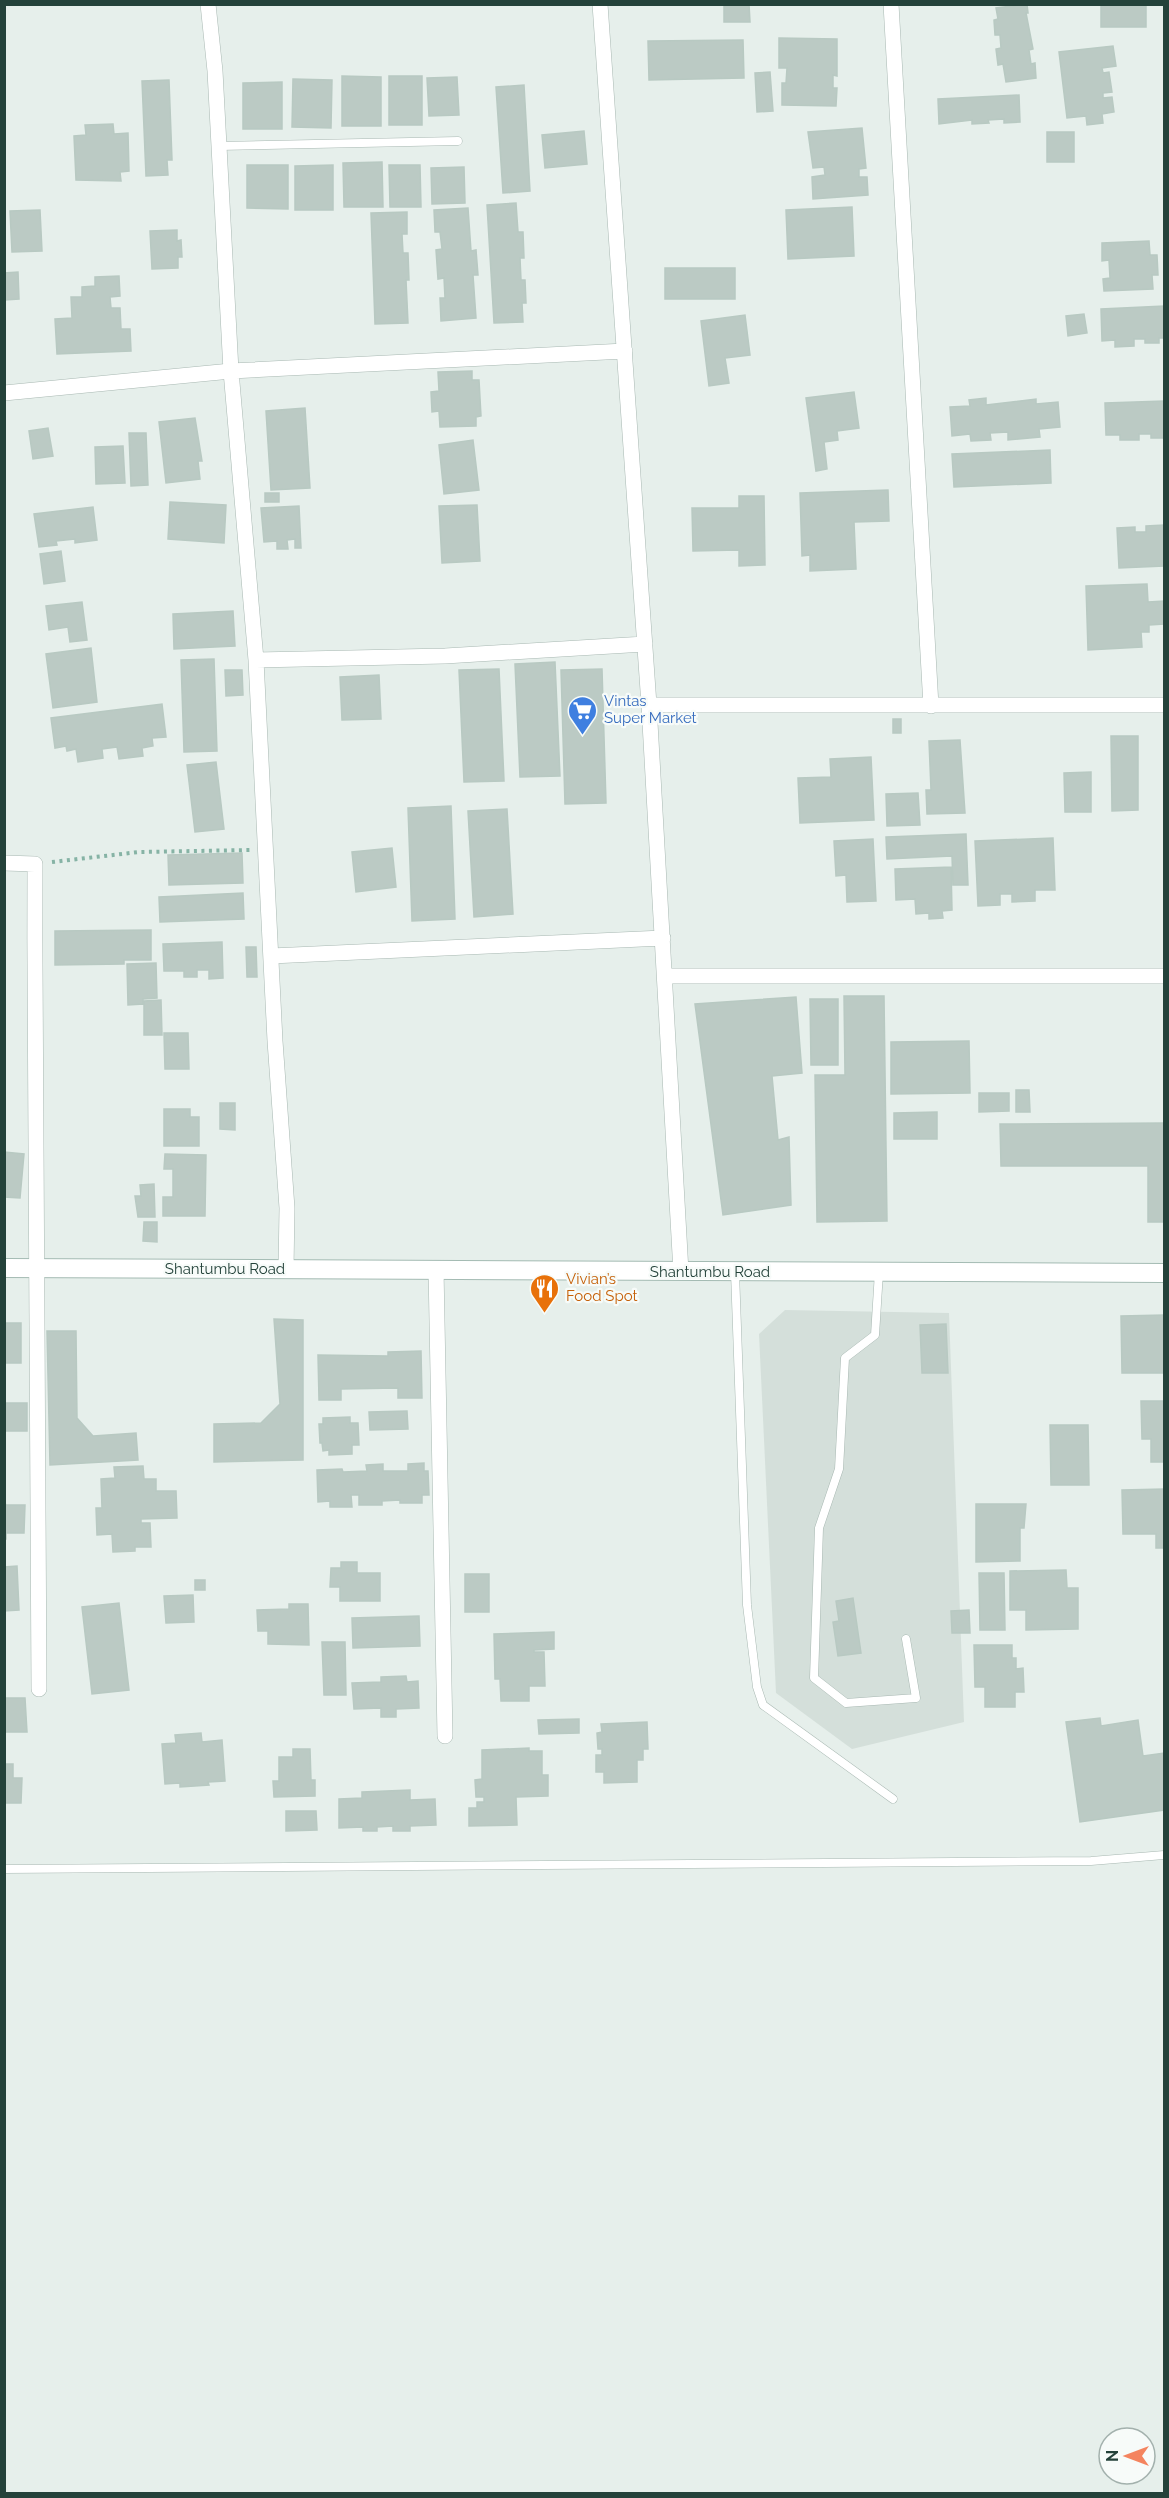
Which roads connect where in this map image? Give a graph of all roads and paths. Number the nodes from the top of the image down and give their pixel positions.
1 (208, 4) edge
2 (600, 4) edge
3 (891, 4) edge
4 (458, 141) dead end
5 (219, 146) junction
6 (624, 351) junction
7 (231, 371) junction
8 (4, 393) edge
9 (645, 644) junction
10 (256, 660) junction
11 (649, 705) junction
12 (1164, 705) edge
13 (931, 706) junction
14 (266, 849) junction
15 (4, 863) edge
16 (35, 864) junction
17 (663, 938) junction
18 (271, 956) junction
19 (665, 976) junction
20 (1164, 976) edge
21 (38, 1267) junction
22 (4, 1268) edge
23 (286, 1269) junction
24 (436, 1269) junction
25 (681, 1272) junction
26 (735, 1272) junction
27 (879, 1272) junction
28 (1164, 1273) edge
29 (906, 1639) dead end
30 (39, 1689) dead end
31 (445, 1736) dead end
32 (893, 1799) dead end
33 (1164, 1855) edge
34 (4, 1869) edge

1 - 5 street
2 - 6 street
3 - 13 street
4 - 5 lane
5 - 7 street
6 - 7 street
6 - 9 street
7 - 8 street
7 - 10 street
9 - 10 street
9 - 11 street
10 - 14 street
11 - 13 street
11 - 17 street
12 - 13 street
14 - 16 path
14 - 18 street
15 - 16 street
16 - 21 street
17 - 18 street
17 - 19 street
18 - 23 street
19 - 20 street
19 - 25 street
21 - 22 street, Shantumbu Road
21 - 23 street, Shantumbu Road
21 - 30 street
23 - 24 street, Shantumbu Road
24 - 25 street, Shantumbu Road
24 - 31 street
25 - 26 street, Shantumbu Road
26 - 27 street, Shantumbu Road
26 - 32 lane
27 - 28 street, Shantumbu Road
27 - 29 lane
33 - 34 lane

